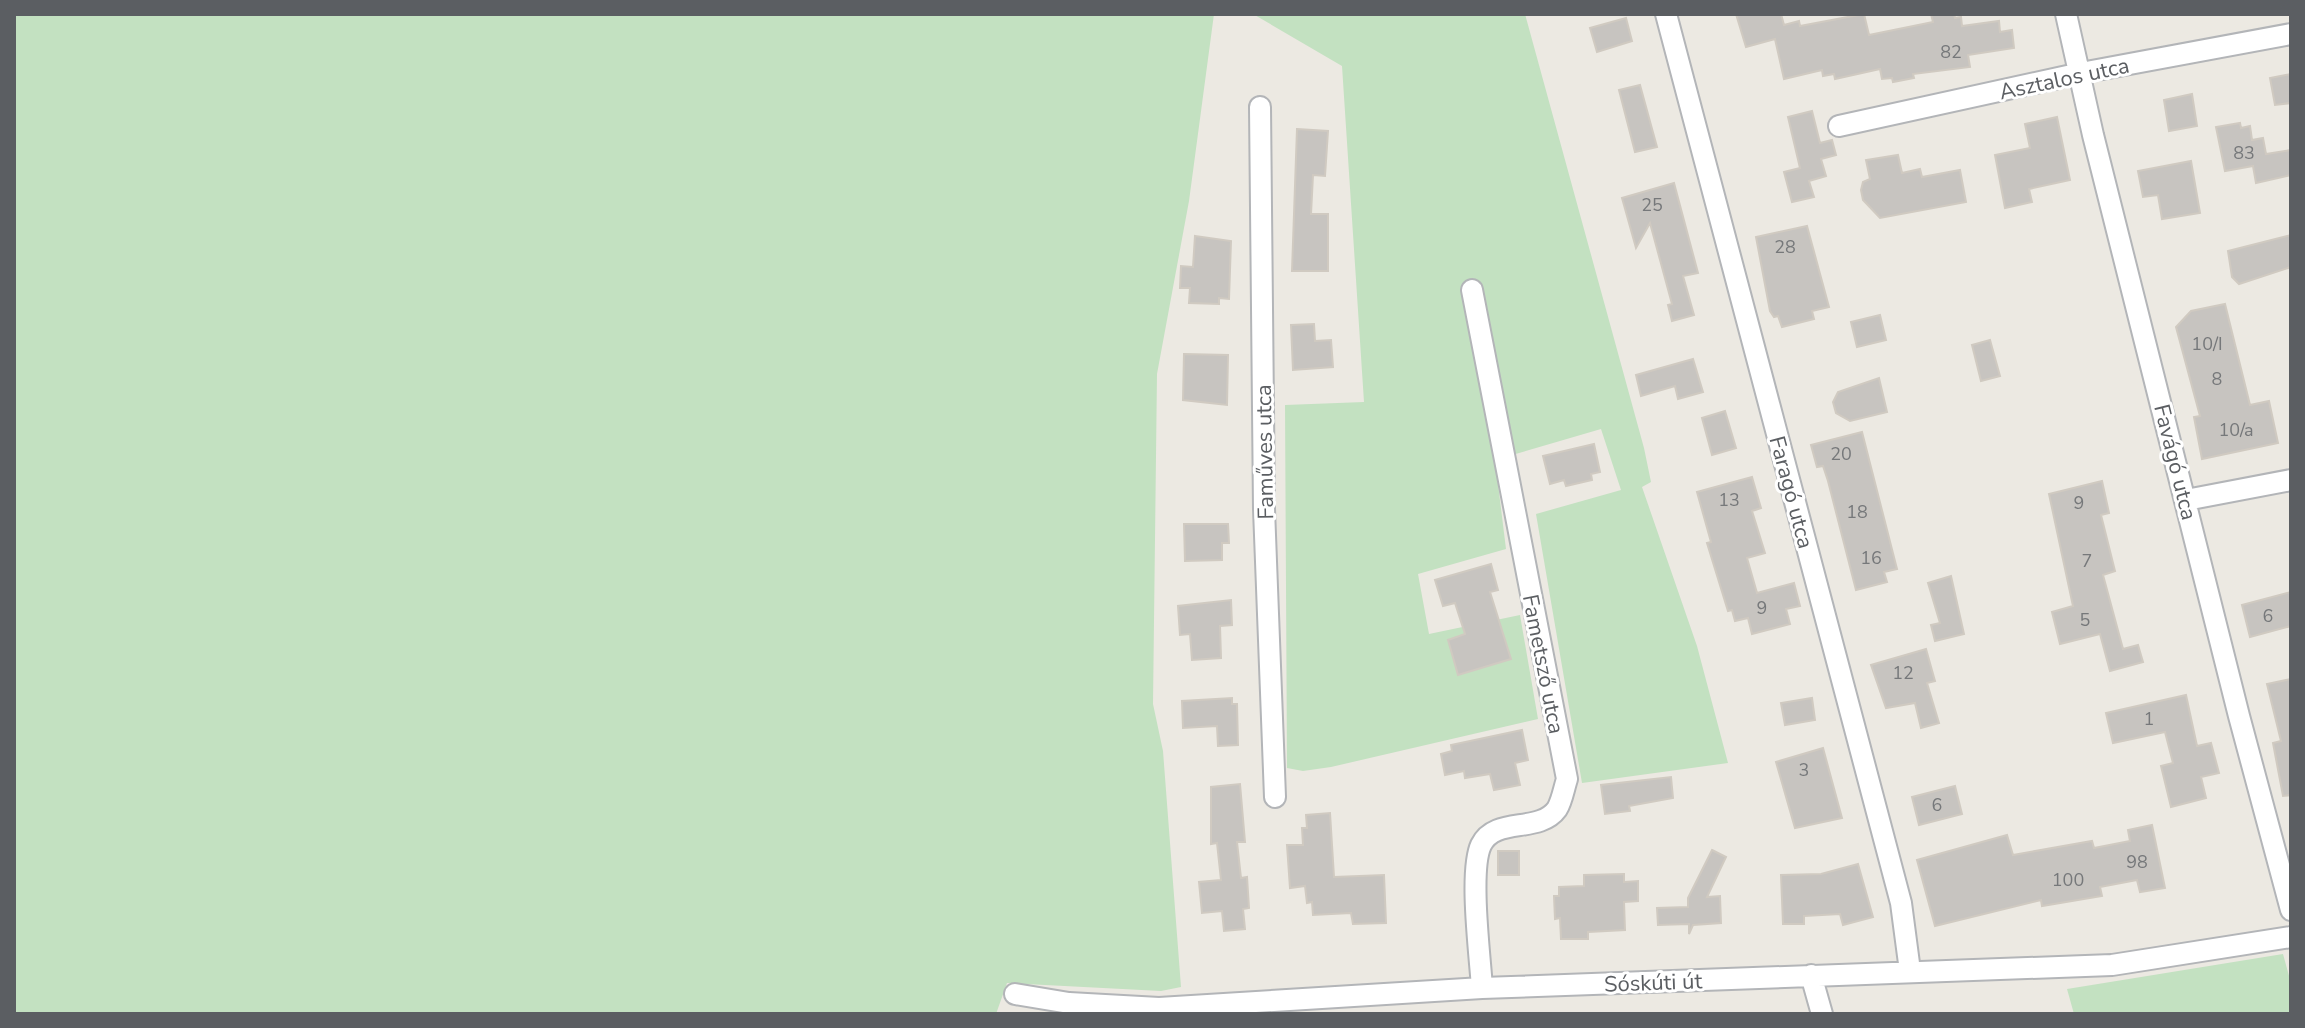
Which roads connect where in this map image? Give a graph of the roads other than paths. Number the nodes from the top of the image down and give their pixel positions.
1 (1666, 14) edge
2 (2066, 14) edge
3 (2291, 34) edge
4 (2081, 73) junction
5 (1260, 107) dead end
6 (1839, 126) dead end
7 (1472, 290) dead end
8 (2291, 480) edge
9 (2186, 500) junction
10 (1275, 797) dead end
11 (2291, 910) edge
12 (2291, 937) edge
13 (1910, 971) junction
14 (1811, 975) junction
15 (1482, 988) junction
16 (1015, 994) dead end
17 (1159, 1011) edge
18 (1822, 1014) edge

1 - 13 street, Faragó utca
2 - 4 street, Favágó utca
3 - 4 street, Asztalos utca
4 - 6 street, Asztalos utca
4 - 9 street, Favágó utca
5 - 10 street, Faműves utca
7 - 15 street, Fametsző utca
8 - 9 street
9 - 11 street, Favágó utca
12 - 13 street, Sóskúti út
13 - 14 street, Sóskúti út
14 - 15 street, Sóskúti út
14 - 18 street
15 - 17 street, Sóskúti út
16 - 17 street, Sóskúti út

